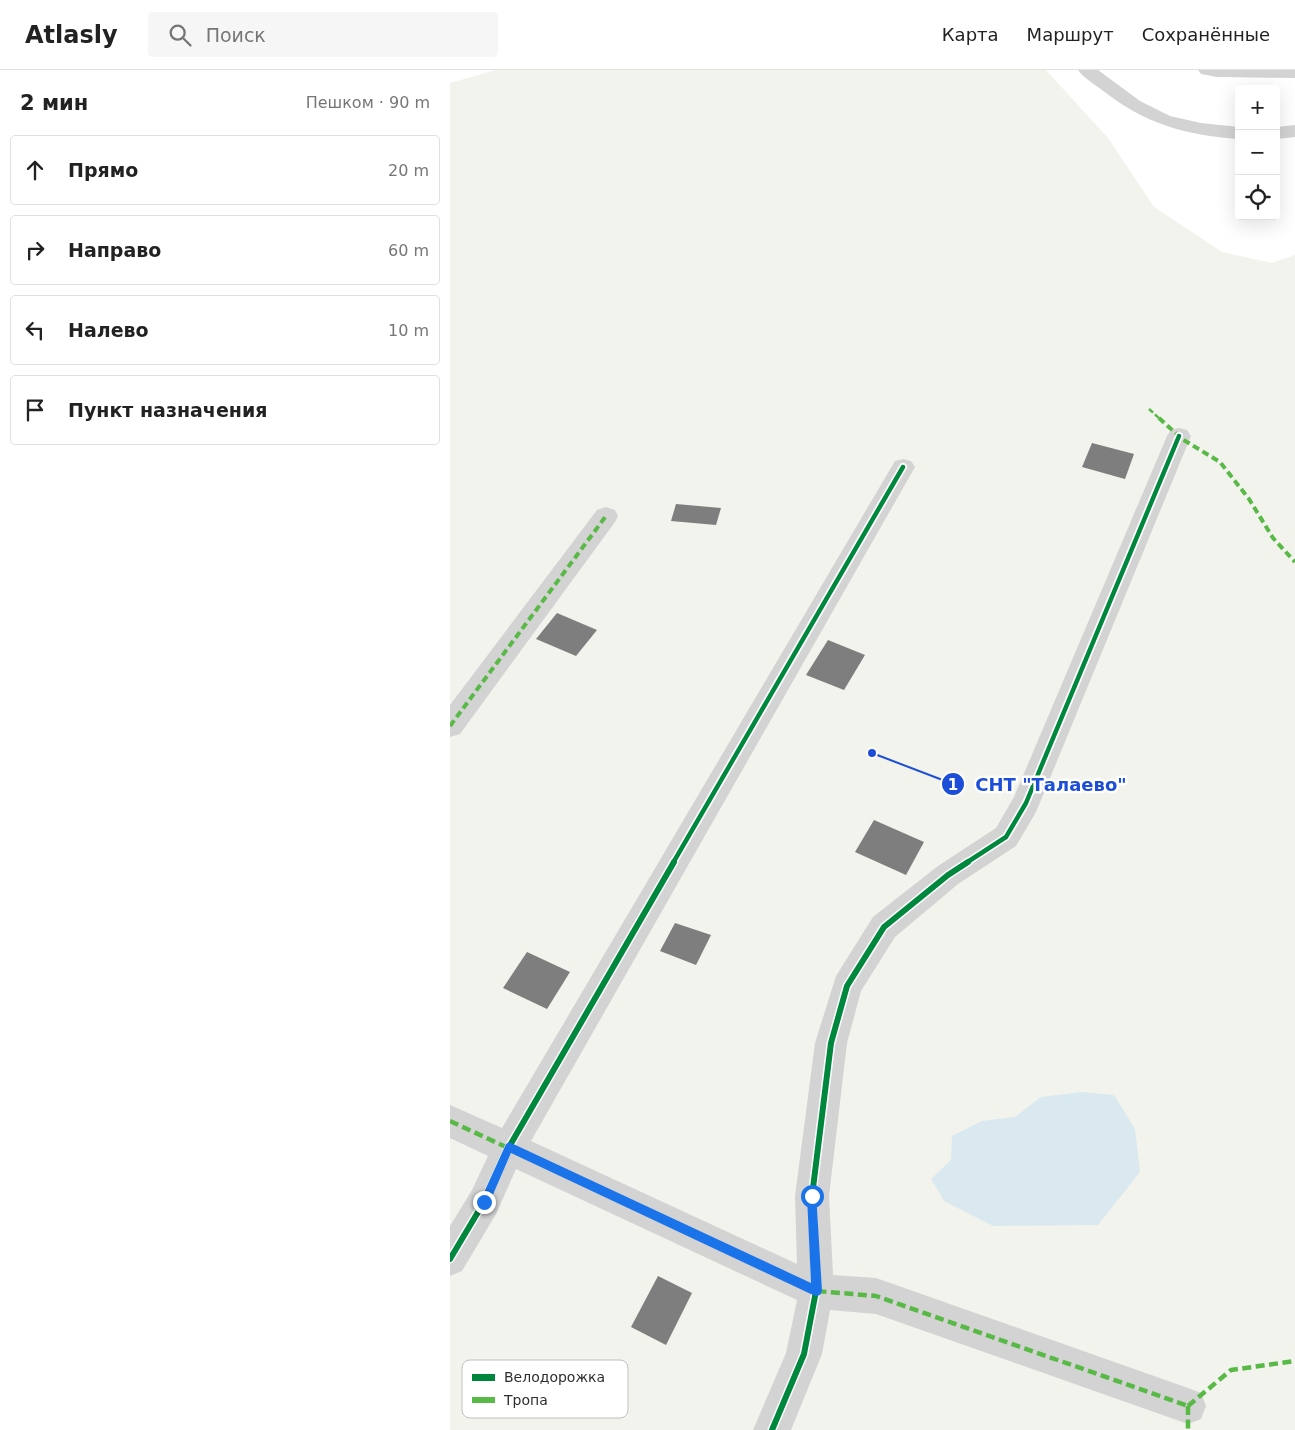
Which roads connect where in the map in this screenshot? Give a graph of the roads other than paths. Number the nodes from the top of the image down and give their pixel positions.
1 (1087, 70) edge
2 (1207, 70) edge
3 (1295, 73) edge
4 (1295, 131) edge
5 (1235, 133) edge
6 (1280, 133) edge
7 (1179, 436) dead end
8 (903, 467) dead end
9 (606, 516) dead end
10 (450, 726) edge
11 (450, 1121) edge
12 (509, 1147) junction
13 (450, 1259) edge
14 (816, 1291) junction
15 (1188, 1406) dead end
16 (772, 1430) edge

1 - 5 street
2 - 3 street
4 - 6 street
7 - 14 street
8 - 12 street
9 - 10 street
11 - 12 street
12 - 13 street
12 - 14 street
14 - 15 street
14 - 16 street

